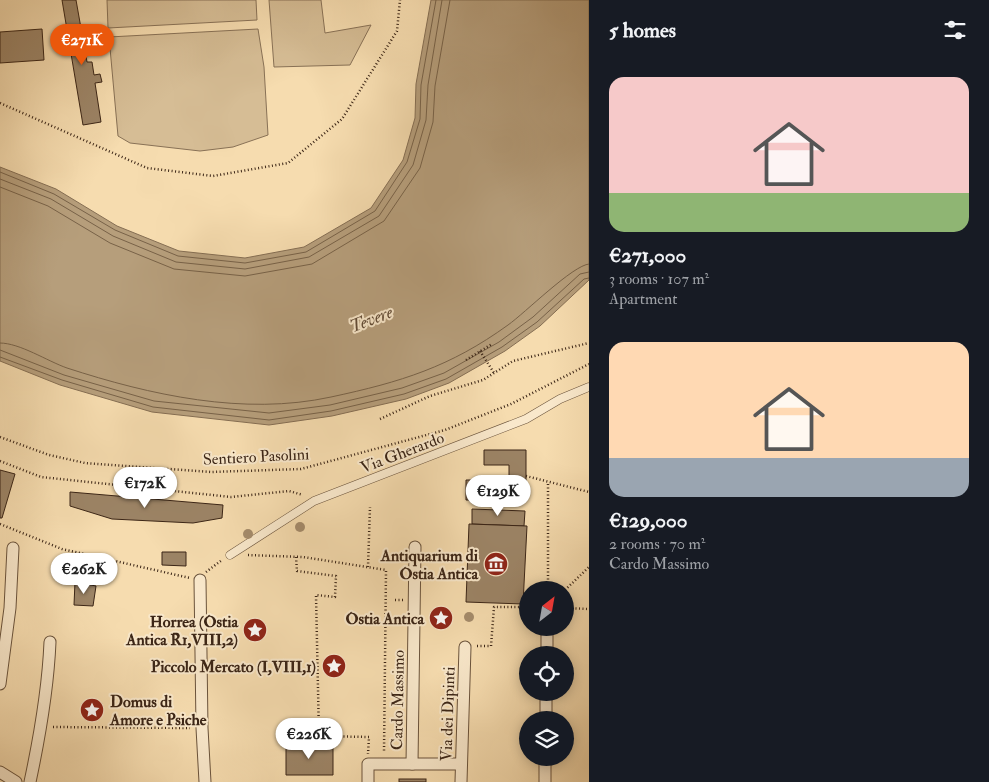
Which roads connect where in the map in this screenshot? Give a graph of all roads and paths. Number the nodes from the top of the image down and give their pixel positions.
1 (400, 0) edge
2 (0, 103) edge
3 (589, 343) edge
4 (492, 344) dead end
5 (480, 351) junction
6 (466, 360) dead end
7 (589, 364) edge
8 (494, 373) junction
9 (589, 387) edge
10 (380, 419) dead end
11 (0, 437) edge
12 (0, 461) edge
13 (526, 476) dead end
14 (548, 483) junction
15 (589, 492) edge
16 (314, 501) junction
17 (370, 507) dead end
18 (0, 524) edge
19 (416, 547) dead end
20 (12, 548) dead end
21 (230, 555) junction
22 (296, 557) junction
23 (368, 567) junction
24 (589, 567) edge
25 (200, 580) junction
26 (548, 581) edge
27 (574, 581) edge
28 (395, 600) dead end
29 (404, 600) dead end
30 (519, 607) edge
31 (574, 608) edge
32 (589, 609) edge
33 (50, 642) dead end
34 (465, 647) joint
35 (0, 684) edge
36 (42, 727) junction
37 (202, 728) junction
38 (368, 764) junction
39 (384, 764) junction
40 (412, 764) junction
41 (461, 764) junction
42 (545, 766) edge
43 (0, 772) edge
44 (16, 782) edge
45 (30, 782) edge
46 (205, 782) edge
47 (368, 782) edge
48 (461, 782) edge
49 (545, 782) edge

1 - 2 path
3 - 8 path
4 - 5 path
5 - 6 path
5 - 8 path
7 - 11 path, Sentiero Pasolini
8 - 10 path
9 - 16 lane, Via Gherardo
12 - 16 path
13 - 14 path
14 - 15 path
14 - 26 path
16 - 21 lane, Via Gherardo
17 - 23 path
18 - 25 path
19 - 40 street, Cardo Massimo
20 - 35 street
21 - 22 path
21 - 25 path
22 - 23 path
22 - 38 path
23 - 39 path
24 - 27 path
25 - 37 street
28 - 29 path
30 - 34 path
31 - 32 path
33 - 36 street
34 - 41 street, Via dei Dipinti
36 - 37 path
36 - 45 street
37 - 46 street
38 - 39 street
38 - 47 street
39 - 40 street
40 - 41 street
41 - 48 street, Via dei Dipinti
42 - 49 street
43 - 44 street

